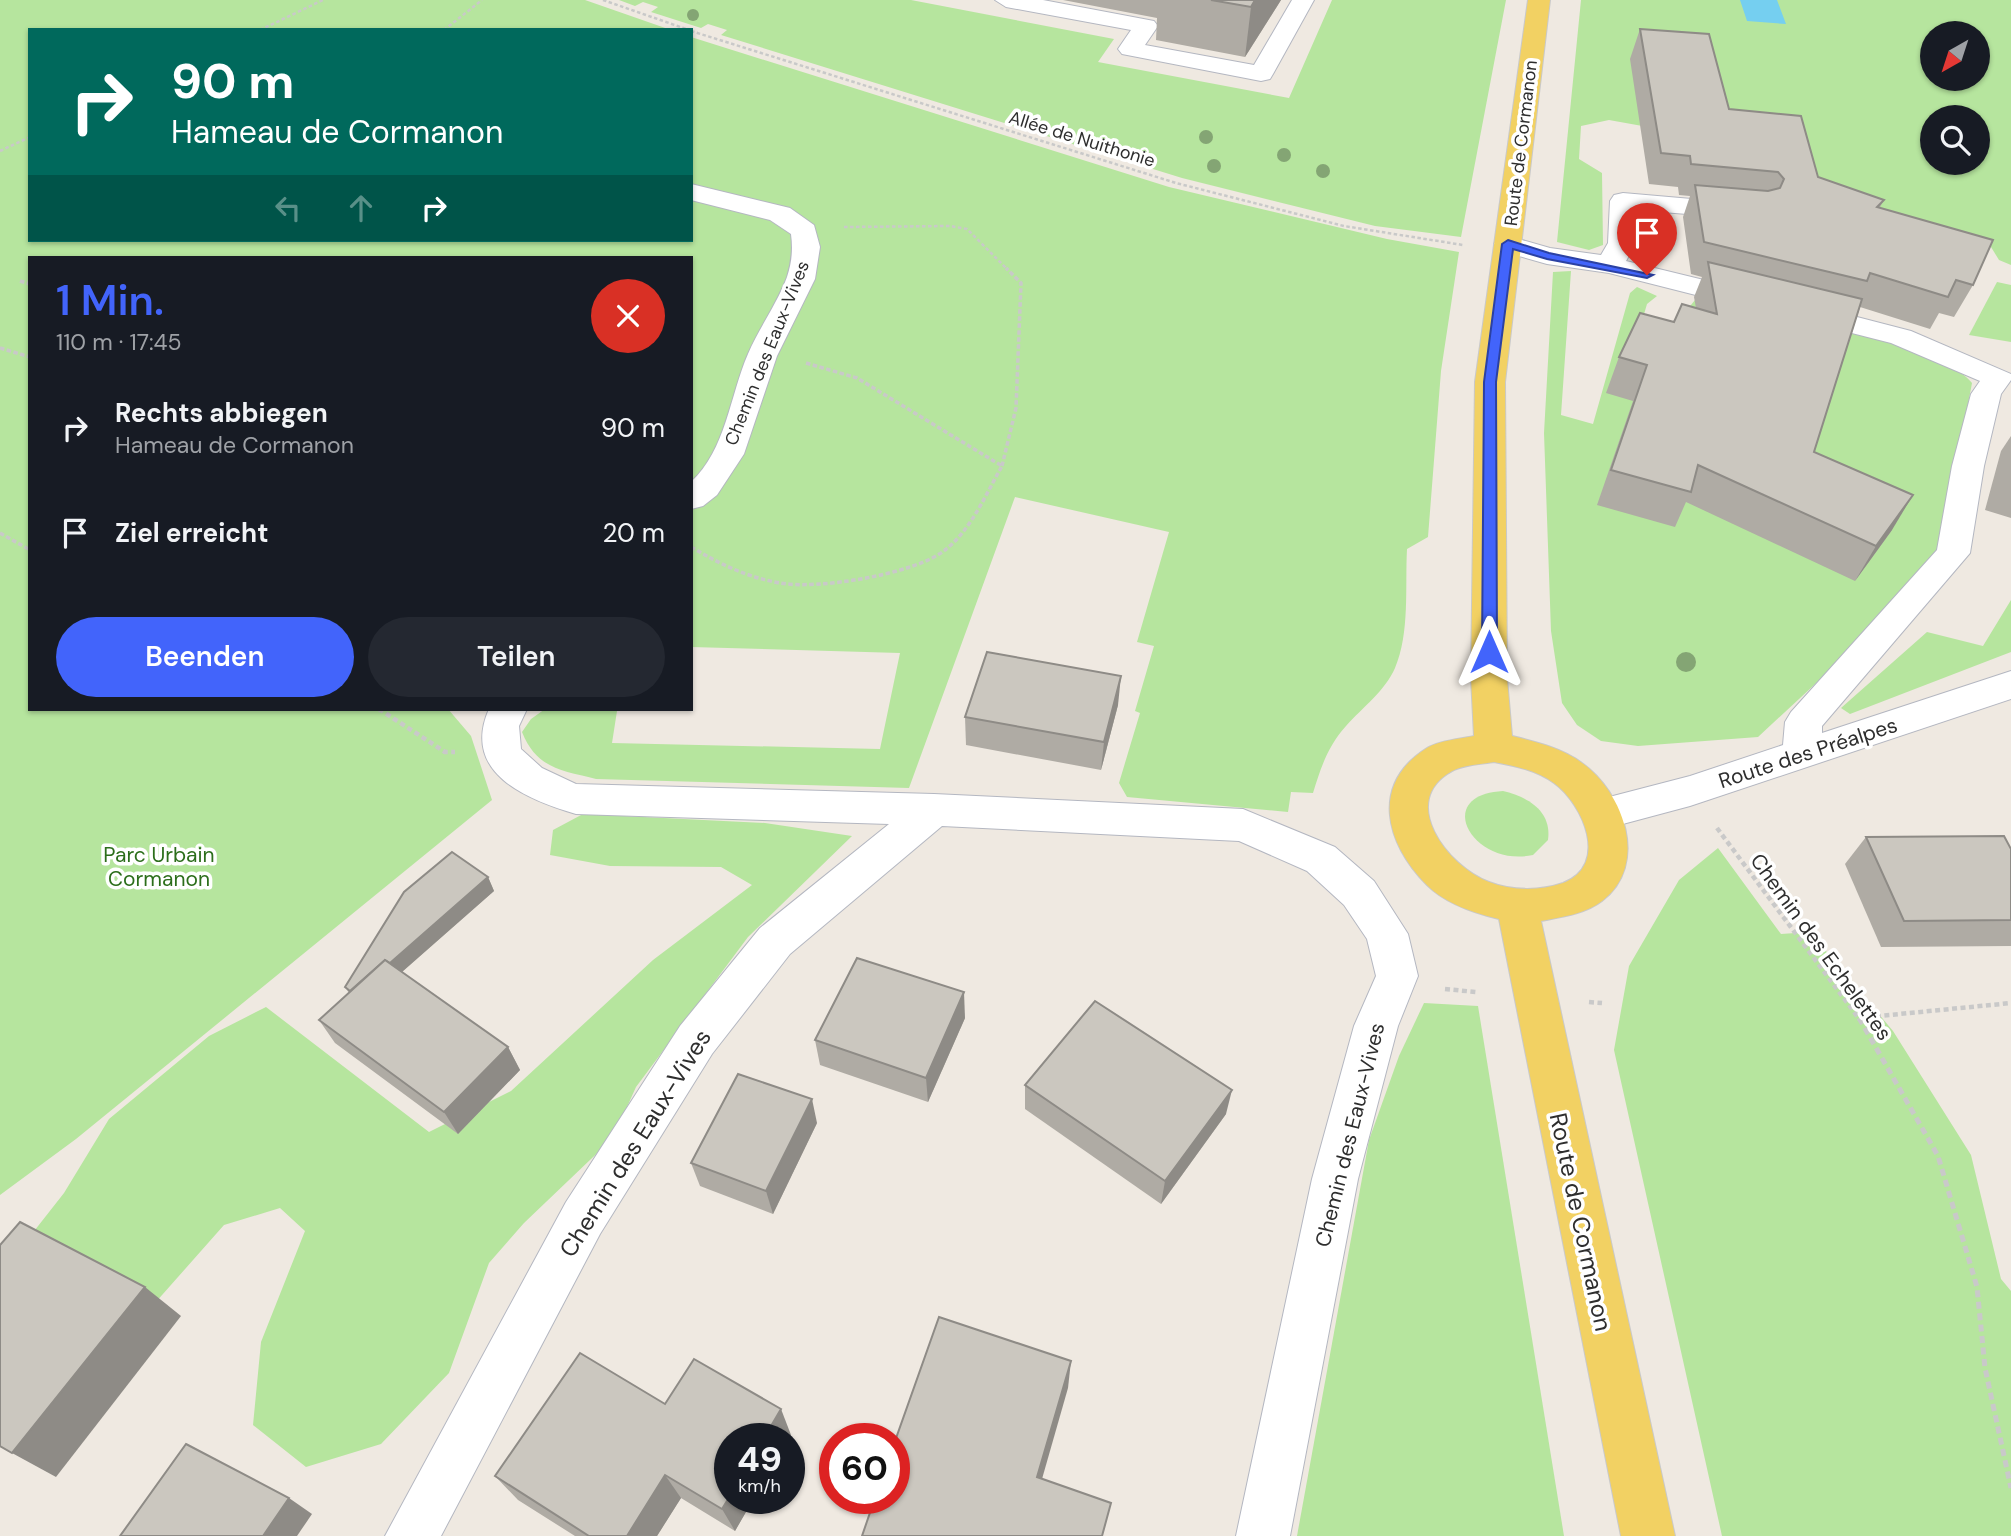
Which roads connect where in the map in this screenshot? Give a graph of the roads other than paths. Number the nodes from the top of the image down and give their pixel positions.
1 (1006, 0) edge
2 (1303, 0) edge
3 (1539, 0) edge
4 (693, 192) edge
5 (1754, 212) edge
6 (1508, 244) junction
7 (1609, 265) junction
8 (2005, 379) edge
9 (693, 497) edge
10 (2011, 685) edge
11 (507, 711) edge
12 (1494, 747) junction
13 (1801, 755) junction
14 (934, 810) junction
15 (1604, 813) junction
16 (1518, 908) junction
17 (412, 1536) edge
18 (1263, 1536) edge
19 (1647, 1536) edge

1 - 2 street
3 - 6 main road, Route de Cormanon
4 - 9 street, Chemin des Eaux-Vives
5 - 7 street
6 - 7 street
6 - 12 main road, Route de Cormanon
7 - 8 street
8 - 13 street
10 - 13 street, Route des Préalpes
11 - 14 street, Chemin des Eaux-Vives
12 - 15 main road
12 - 16 main road
13 - 15 street, Route des Préalpes
14 - 17 street, Chemin des Eaux-Vives
14 - 18 street, Chemin des Eaux-Vives
15 - 16 main road
16 - 19 main road, Route de Cormanon

